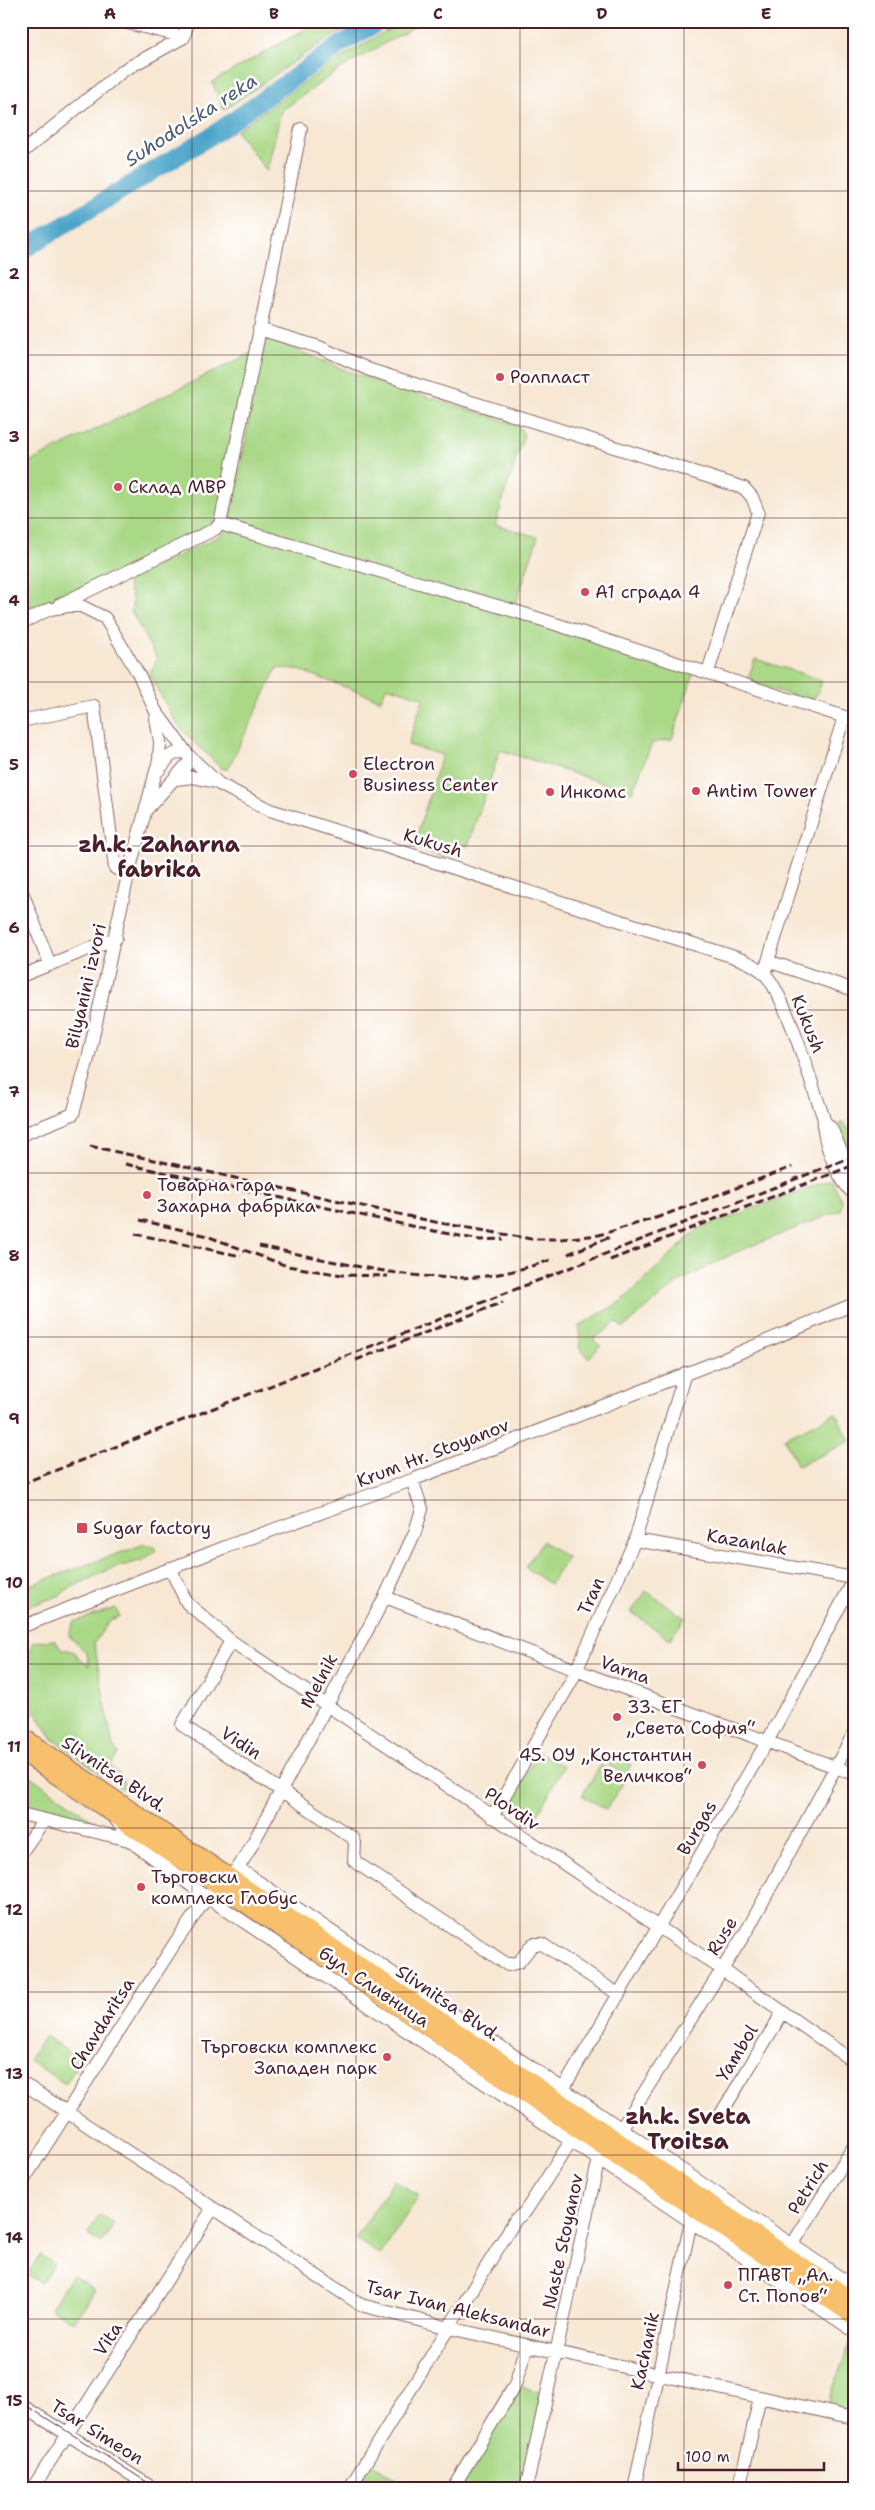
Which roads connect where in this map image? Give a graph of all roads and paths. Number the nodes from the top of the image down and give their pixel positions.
1 (120, 21) edge
2 (188, 21) edge
3 (184, 37) junction
4 (301, 129) dead end
5 (21, 153) edge
6 (259, 329) junction
7 (220, 524) junction
8 (50, 609) junction
9 (21, 623) edge
10 (708, 672) junction
11 (155, 710) junction
12 (849, 719) edge
13 (21, 721) edge
14 (188, 755) junction
15 (154, 778) junction
16 (176, 779) junction
17 (219, 784) junction
18 (145, 810) junction
19 (128, 875) junction
20 (21, 889) edge
21 (116, 938) junction
22 (50, 965) junction
23 (766, 967) junction
24 (21, 976) edge
25 (854, 990) edge
26 (824, 1120) junction
27 (21, 1135) edge
28 (854, 1180) edge
29 (854, 1194) edge
30 (854, 1304) edge
31 (685, 1373) junction
32 (412, 1480) junction
33 (635, 1540) junction
34 (170, 1568) junction
35 (854, 1579) edge
36 (385, 1597) junction
37 (21, 1627) edge
38 (231, 1641) junction
39 (576, 1671) junction
40 (326, 1705) junction
41 (854, 1733) edge
42 (21, 1735) edge
43 (768, 1742) junction
44 (21, 1752) edge
45 (835, 1767) junction
46 (854, 1774) edge
47 (281, 1790) junction
48 (106, 1809) junction
49 (21, 1814) edge
50 (492, 1816) junction
51 (44, 1820) junction
52 (129, 1840) junction
53 (21, 1853) edge
54 (223, 1882) junction
55 (659, 1928) junction
56 (722, 1970) junction
57 (618, 1994) junction
58 (782, 2012) junction
59 (854, 2062) edge
60 (21, 2082) edge
61 (563, 2089) junction
62 (67, 2112) junction
63 (722, 2112) dead end
64 (571, 2141) junction
65 (612, 2145) junction
66 (854, 2146) edge
67 (21, 2184) edge
68 (213, 2208) junction
69 (691, 2221) junction
70 (792, 2245) junction
71 (854, 2287) edge
72 (854, 2301) edge
73 (854, 2317) edge
74 (449, 2328) junction
75 (854, 2331) edge
76 (527, 2345) junction
77 (557, 2352) junction
78 (658, 2374) junction
79 (760, 2397) junction
80 (21, 2405) edge
81 (854, 2418) edge
82 (67, 2434) junction
83 (146, 2487) edge
84 (32, 2489) edge
85 (349, 2489) edge
86 (452, 2489) edge
87 (526, 2489) edge
88 (634, 2489) edge
89 (739, 2489) edge

1 - 3 street
2 - 3 street
3 - 5 street
4 - 6 street
6 - 7 street
6 - 10 street
7 - 8 street
7 - 10 street
8 - 9 street, Kukush
8 - 11 street, Kukush
10 - 12 street
11 - 14 street, Kukush
11 - 15 street, Bilyanini izvori
12 - 23 street
13 - 19 street
14 - 15 street, Bilyanini izvori
14 - 16 street
14 - 17 street, Kukush
15 - 18 street, Bilyanini izvori
16 - 17 street
16 - 18 street
17 - 23 street, Kukush
18 - 19 street, Bilyanini izvori
19 - 21 street, Bilyanini izvori
20 - 22 street
21 - 22 street
21 - 27 street, Bilyanini izvori
22 - 24 street
23 - 25 street
23 - 26 street, Kukush
26 - 28 street, Kukush
26 - 29 street, Kukush
30 - 31 street, Krum Hr. Stoyanov
31 - 32 street, Krum Hr. Stoyanov
31 - 33 street, Tran
32 - 34 street, Krum Hr. Stoyanov
32 - 36 street, Melnik
33 - 35 street, Kazanlak
33 - 39 street, Tran
34 - 37 street, Krum Hr. Stoyanov
34 - 38 street, Plovdiv
35 - 43 street, Burgas
36 - 39 street, Varna
36 - 40 street, Melnik
38 - 40 street, Plovdiv
38 - 47 street, Vidin
39 - 43 street, Varna
39 - 50 street, Tran
40 - 47 street, Melnik
40 - 50 street, Plovdiv
41 - 45 street, Ruse
42 - 54 main road, Slivnitsa Blvd.
43 - 45 street, Varna
43 - 55 street, Burgas
44 - 48 main road, Slivnitsa Blvd.
45 - 46 street, Varna
45 - 56 street, Ruse
47 - 54 street, Melnik
47 - 57 street, Vidin
48 - 52 street, Slivnitsa Blvd.
48 - 54 main road, Slivnitsa Blvd.
49 - 51 street
50 - 55 street, Plovdiv
51 - 52 street
51 - 53 street
52 - 54 street, бул. Сливница
54 - 61 street, Slivnitsa Blvd.
54 - 62 street, Chavdaritsa
54 - 64 street, бул. Сливница
54 - 65 main road, Slivnitsa Blvd.
55 - 56 street, Plovdiv
55 - 57 street, Burgas
56 - 58 street, Plovdiv
56 - 65 street, Ruse
57 - 61 street, Burgas
58 - 59 street, Plovdiv
58 - 63 street, Yambol
60 - 62 street, Tsar Ivan Aleksandar
61 - 65 street, Slivnitsa Blvd.
62 - 67 street, Chavdaritsa
62 - 68 street, Tsar Ivan Aleksandar
64 - 65 street, бул. Сливница
64 - 74 street
65 - 69 street, Slivnitsa Blvd.
65 - 70 street, Slivnitsa Blvd.
65 - 72 main road, Slivnitsa Blvd.
65 - 73 main road, Slivnitsa Blvd.
65 - 77 street, Naste Stoyanov
66 - 70 street, Petrich
68 - 74 street, Tsar Ivan Aleksandar
68 - 82 street, Vita
69 - 75 street, Slivnitsa Blvd.
69 - 78 street, Kachanik
70 - 71 street, Slivnitsa Blvd.
74 - 76 street, Tsar Ivan Aleksandar
74 - 85 street
76 - 77 street, Tsar Ivan Aleksandar
76 - 86 street
77 - 78 street, Tsar Ivan Aleksandar
77 - 87 street, Naste Stoyanov
78 - 79 street, Tsar Ivan Aleksandar
78 - 88 street, Kachanik
79 - 81 street, Tsar Ivan Aleksandar
79 - 89 street
80 - 82 street, Tsar Simeon
82 - 83 street, Tsar Simeon
82 - 84 street, Vita

